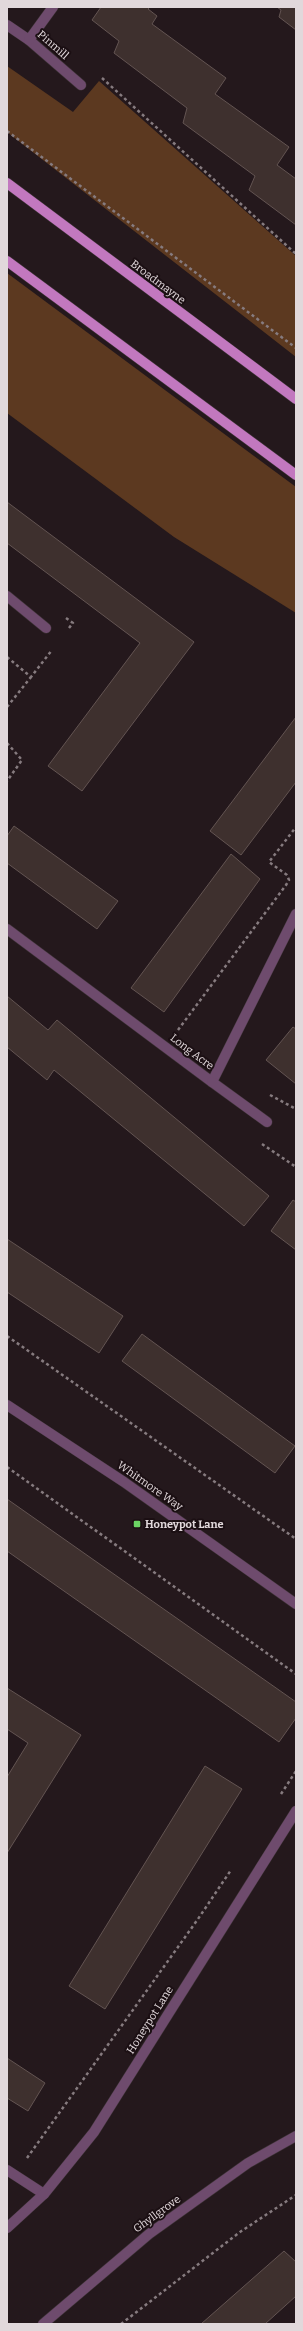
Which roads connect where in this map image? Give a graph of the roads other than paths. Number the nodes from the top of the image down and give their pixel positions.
1 (53, 7) edge
2 (7, 25) edge
3 (29, 40) junction
4 (81, 85) dead end
5 (7, 183) edge
6 (7, 261) edge
7 (296, 399) edge
8 (296, 475) edge
9 (7, 596) edge
10 (46, 628) dead end
11 (296, 914) edge
12 (7, 929) edge
13 (212, 1082) junction
14 (267, 1122) dead end
15 (7, 1405) edge
16 (296, 1604) edge
17 (296, 1811) edge
18 (296, 2136) edge
19 (7, 2170) edge
20 (44, 2194) junction
21 (7, 2228) edge
22 (43, 2324) edge

1 - 3 street
2 - 3 street, Pinmill
3 - 4 street, Pinmill
5 - 7 main road, Broadmayne
6 - 8 main road
9 - 10 street
11 - 13 street, Long Acre
12 - 13 street, Long Acre
13 - 14 street
15 - 16 street, Whitmore Way
17 - 20 street, Honeypot Lane
18 - 22 street, Ghyllgrove
19 - 20 street
20 - 21 street, Honeypot Lane

